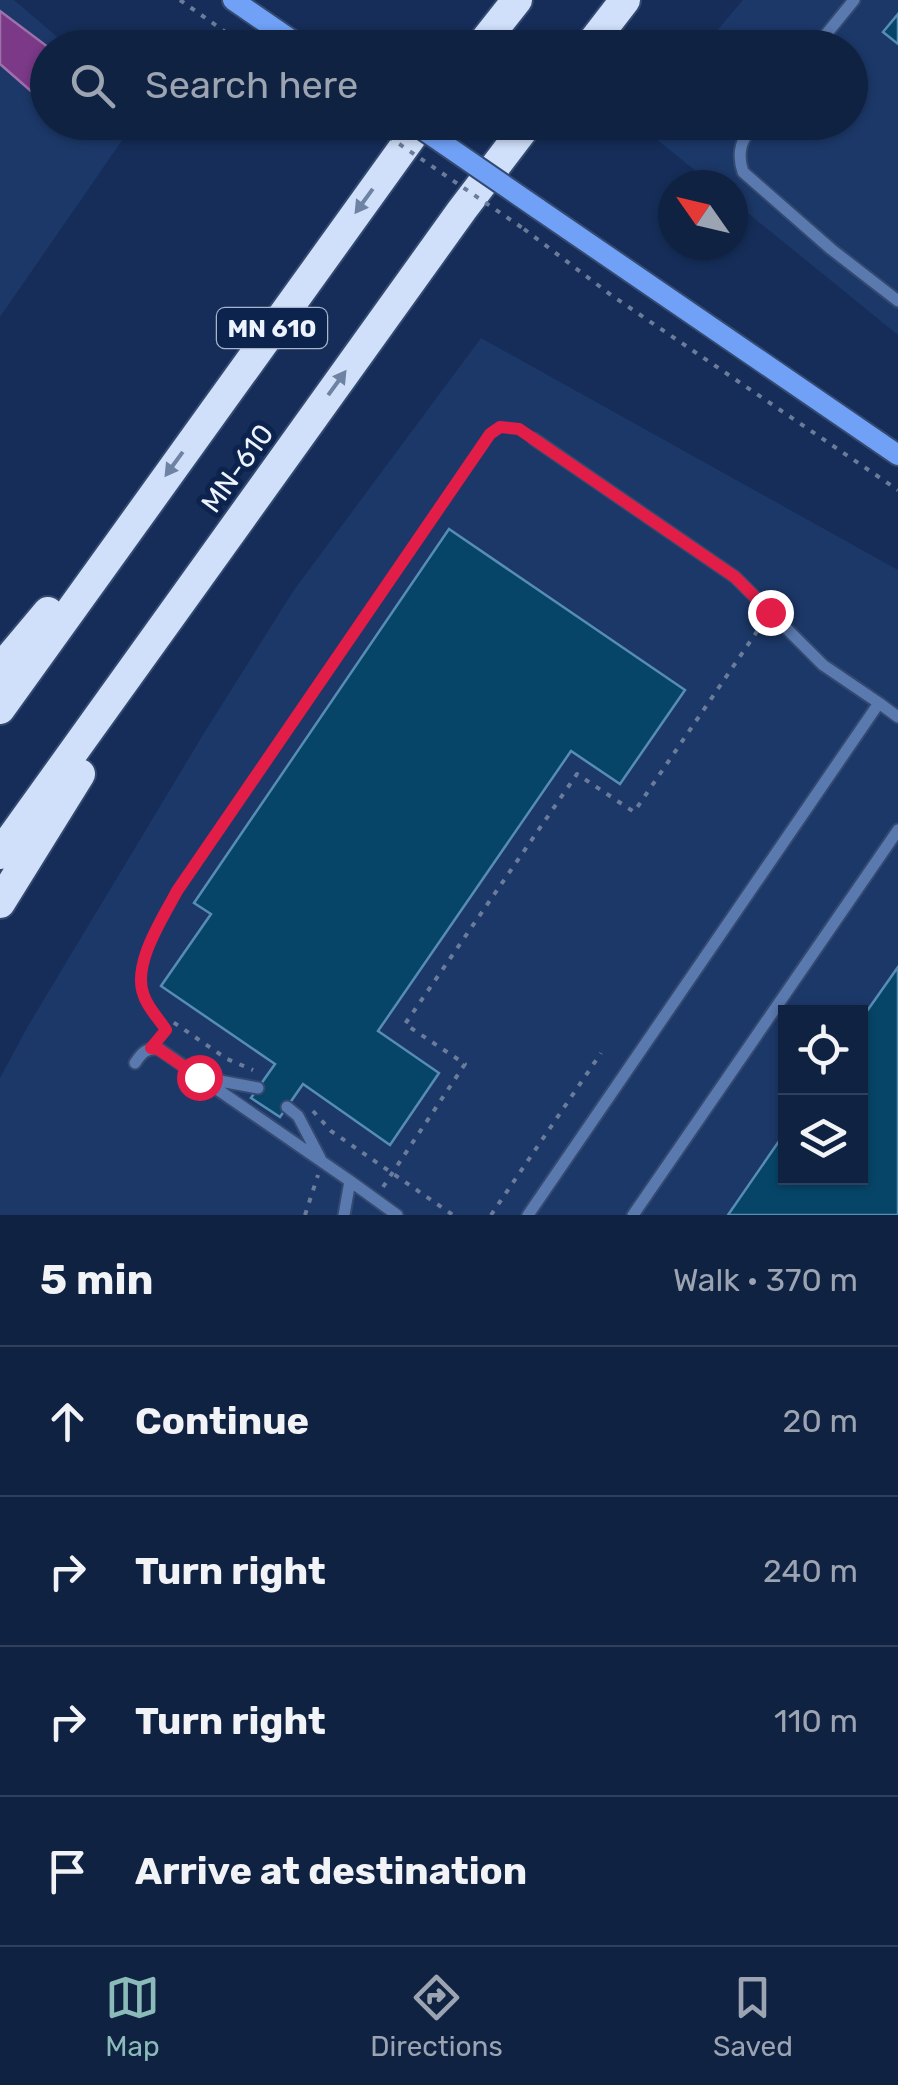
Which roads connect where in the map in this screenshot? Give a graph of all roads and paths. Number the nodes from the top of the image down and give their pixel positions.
1 (180, 0) edge
2 (233, 0) edge
3 (518, 0) edge
4 (625, 0) edge
5 (854, 0) edge
6 (222, 30) edge
7 (277, 30) edge
8 (494, 30) edge
9 (602, 30) edge
10 (830, 30) edge
11 (393, 140) edge
12 (409, 140) edge
13 (438, 140) edge
14 (515, 140) edge
15 (743, 140) edge
16 (898, 301) edge
17 (534, 439) joint
18 (898, 455) edge
19 (280, 463) junction
20 (898, 490) edge
21 (122, 534) junction
22 (770, 612) junction
23 (0, 668) edge
24 (879, 703) junction
25 (0, 709) edge
26 (898, 716) edge
27 (898, 830) edge
28 (0, 854) edge
29 (0, 903) edge
30 (160, 1021) junction
31 (151, 1048) junction
32 (602, 1053) dead end
33 (135, 1063) dead end
34 (199, 1077) junction
35 (262, 1083) joint
36 (304, 1104) dead end
37 (286, 1107) dead end
38 (322, 1162) junction
39 (392, 1173) junction
40 (350, 1181) junction
41 (374, 1199) junction
42 (344, 1215) edge
43 (397, 1215) edge
44 (453, 1215) edge
45 (490, 1215) edge
46 (528, 1215) edge
47 (633, 1215) edge

1 - 6 path
2 - 7 street
3 - 8 highway
4 - 9 highway
5 - 10 lane
11 - 20 path, bridge
12 -> 21 highway, MN-610 / MN 610
13 - 18 street, bridge
19 -> 14 highway, MN-610 / MN 610
15 - 16 lane
17 - 22 lane
17 - 30 path
19 - 28 highway, MN-610 / MN 610
19 - 29 highway
21 - 23 highway
21 - 25 highway, MN-610 / MN 610
22 - 24 lane
22 - 39 path
24 - 26 lane
24 - 46 lane
27 - 47 lane
30 - 31 path
30 - 35 path
31 - 33 lane
31 - 34 lane
32 - 45 path
34 - 35 lane
34 - 38 lane
36 - 39 path
37 - 38 lane
38 - 40 lane
39 - 41 path
39 - 44 path
40 - 41 lane
40 - 42 lane
41 - 43 lane

